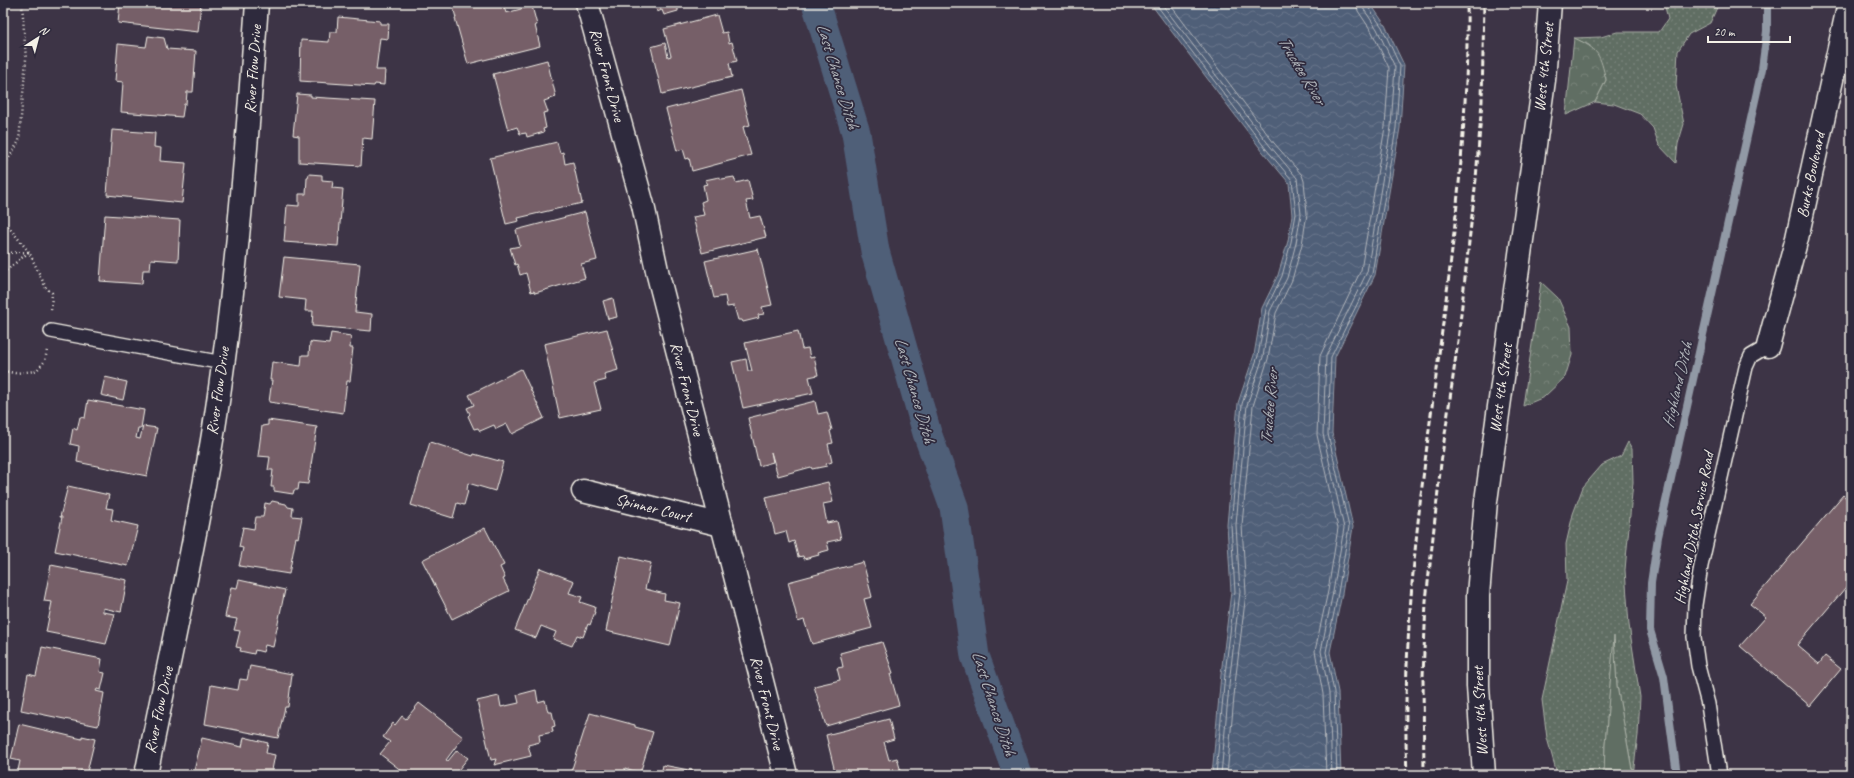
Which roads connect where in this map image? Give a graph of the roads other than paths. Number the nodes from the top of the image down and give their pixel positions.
1 (258, 3) edge
2 (587, 3) edge
3 (1550, 3) edge
4 (1849, 3) edge
5 (51, 330) road end
6 (1768, 346) joint
7 (223, 363) junction
8 (583, 491) dead end
9 (722, 525) junction
10 (146, 775) edge
11 (786, 775) edge
12 (1484, 775) edge
13 (1719, 775) edge

1 - 7 street, River Flow Drive
2 - 9 street, River Front Drive
3 - 12 street, West 4th Street
4 - 6 street, Burks Boulevard
5 - 7 lane
6 - 13 lane, Highland Ditch Service Road
7 - 10 street, River Flow Drive
8 - 9 street, Spinner Court
9 - 11 street, River Front Drive

